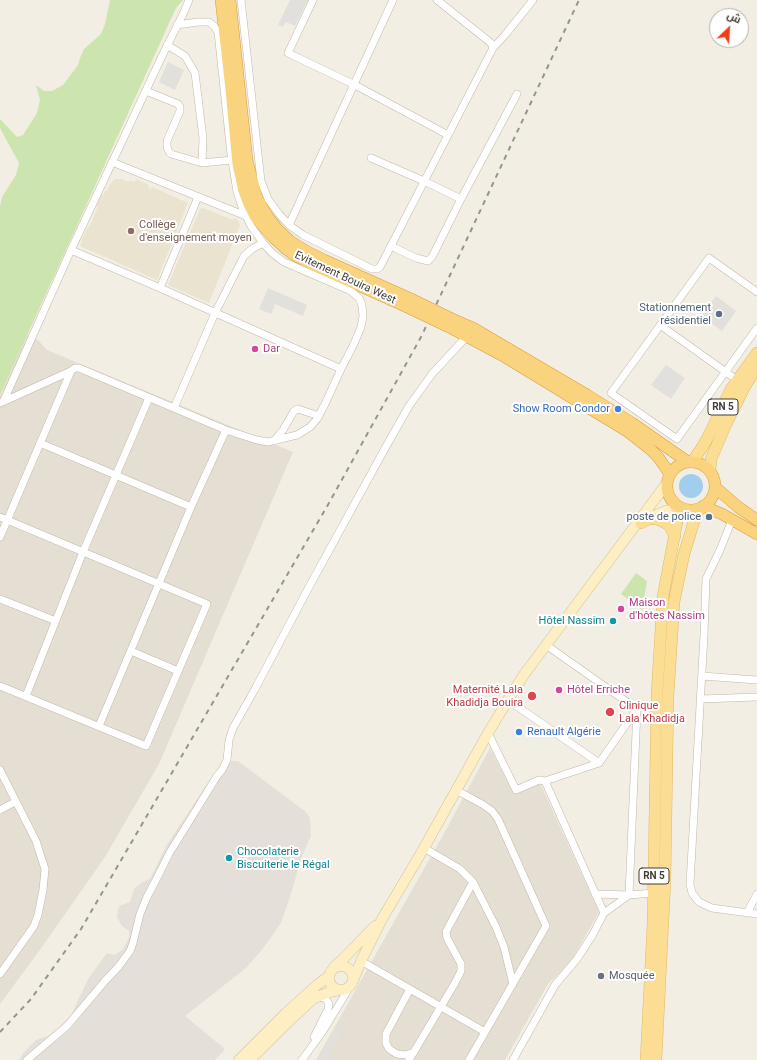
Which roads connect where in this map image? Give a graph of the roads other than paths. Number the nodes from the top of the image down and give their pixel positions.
1 (189, 0) edge
2 (221, 0) edge
3 (230, 0) edge
4 (241, 0) edge
5 (313, 0) edge
6 (393, 0) edge
7 (437, 0) edge
8 (532, 0) edge
9 (177, 25) junction
10 (167, 45) junction
11 (493, 48) junction
12 (354, 85) junction
13 (146, 91) junction
14 (517, 94) dead end
15 (448, 135) junction
16 (371, 158) dead end
17 (232, 160) junction
18 (112, 162) junction
19 (202, 163) junction
20 (424, 181) junction
21 (198, 197) junction
22 (461, 199) junction
23 (246, 216) junction
24 (289, 225) junction
25 (263, 243) junction
26 (391, 246) junction
27 (71, 250) junction
28 (160, 288) junction
29 (366, 288) junction
30 (757, 292) edge
31 (359, 298) junction
32 (409, 303) junction
33 (215, 313) junction
34 (660, 325) junction
35 (757, 328) edge
36 (470, 332) junction
37 (757, 353) edge
38 (757, 367) edge
39 (340, 369) junction
40 (71, 371) junction
41 (726, 372) junction
42 (737, 380) junction
43 (150, 398) junction
44 (2, 401) edge
45 (174, 408) junction
46 (319, 416) junction
47 (226, 430) junction
48 (274, 441) junction
49 (40, 443) junction
50 (675, 444) junction
51 (690, 462) junction
52 (710, 472) junction
53 (116, 475) junction
54 (669, 478) junction
55 (715, 487) junction
56 (678, 506) junction
57 (191, 507) junction
58 (702, 507) junction
59 (3, 519) edge
60 (732, 520) junction
61 (757, 520) edge
62 (641, 523) junction
63 (757, 534) edge
64 (628, 535) junction
65 (675, 536) junction
66 (0, 537) edge
67 (83, 552) junction
68 (159, 584) junction
69 (0, 599) edge
70 (56, 621) junction
71 (546, 645) junction
72 (131, 651) junction
73 (178, 671) junction
74 (702, 676) junction
75 (757, 680) edge
76 (0, 686) edge
77 (26, 696) junction
78 (757, 697) edge
79 (701, 699) junction
80 (508, 700) junction
81 (637, 709) junction
82 (99, 726) junction
83 (488, 733) junction
84 (599, 763) junction
85 (0, 770) edge
86 (545, 781) junction
87 (456, 790) junction
88 (16, 802) junction
89 (0, 810) edge
90 (424, 848) junction
91 (473, 882) junction
92 (654, 893) junction
93 (595, 894) junction
94 (757, 894) edge
95 (629, 895) junction
96 (604, 913) junction
97 (747, 913) junction
98 (757, 914) edge
99 (382, 919) junction
100 (361, 962) junction
101 (0, 974) edge
102 (330, 975) junction
103 (352, 983) junction
104 (513, 984) junction
105 (410, 989) junction
106 (340, 990) junction
107 (330, 992) junction
108 (314, 998) junction
109 (329, 1004) junction
110 (441, 1006) junction
111 (485, 1032) junction
112 (414, 1052) junction
113 (303, 1057) edge
114 (27, 1060) edge
115 (239, 1060) edge
116 (250, 1060) edge
117 (409, 1060) edge
118 (469, 1060) edge
119 (513, 1060) edge
120 (646, 1060) edge
121 (656, 1060) edge

1 - 9 street
2 - 29 highway, Evitement Bouira West
3 - 32 highway, Evitement Bouira West
4 - 24 street
5 - 12 street
6 - 12 street
7 - 11 street
8 - 11 street
9 - 10 street
9 - 17 street
10 - 13 street
10 - 19 street
11 - 15 street
12 - 15 street
12 - 24 street
13 - 18 street
13 - 19 street
14 - 22 street
15 - 20 street
16 - 20 street
17 - 19 street
17 - 23 street
18 - 21 street
18 - 27 street
20 - 22 street
20 - 26 street
21 - 23 street
21 - 28 street
22 - 26 street
23 - 25 street
24 - 26 street
25 - 31 street
25 - 33 street
27 - 28 street
27 - 44 street
28 - 33 street
29 - 31 street
29 - 32 highway, Evitement Bouira West
30 - 34 street
31 - 39 street
32 - 36 highway, Evitement Bouira West, bridge
33 - 39 street
33 - 45 street
34 - 41 street
34 - 50 street
35 - 41 street
36 - 50 highway
36 - 54 highway
36 - 114 street
37 - 42 main road, RN 5
38 - 52 main road, RN 5
39 - 46 street
40 - 43 street
40 - 44 street
40 - 49 street
41 - 42 street
41 - 50 street
42 - 51 main road, RN 5
43 - 45 street
43 - 53 street
45 - 47 street
46 - 48 street
46 - 48 street
47 - 48 street
47 - 57 street
49 - 53 street
49 - 59 street
50 - 51 highway
51 - 52 highway
51 - 54 highway
52 - 55 highway
53 - 57 street
53 - 67 street
54 - 56 highway
54 - 64 main road
55 - 58 highway
55 - 61 highway
56 - 58 highway
56 - 62 main road
56 - 65 main road, RN 5
57 - 68 street
58 - 60 highway
58 - 121 main road, RN 5
59 - 66 street
59 - 67 street
60 - 63 highway
60 - 74 street
62 - 64 main road
62 - 65 main road
64 - 71 main road
65 - 92 main road, RN 5
67 - 68 street
67 - 70 street
68 - 72 street
68 - 73 street
69 - 70 street
70 - 77 street
71 - 80 main road
71 - 81 street
72 - 73 street
72 - 82 street
73 - 82 street
74 - 75 street
74 - 79 street
76 - 77 street
77 - 82 street
78 - 79 street
79 - 97 street
80 - 83 main road
80 - 84 street
81 - 84 street
81 - 95 street
83 - 86 street
83 - 87 main road
84 - 86 street
85 - 88 street
86 - 93 street
87 - 90 main road
87 - 104 street
88 - 89 street
88 - 101 street
90 - 91 street
90 - 99 main road
91 - 104 street
91 - 110 street
92 - 95 street
92 - 120 main road, RN 5
93 - 95 street
93 - 96 street
94 - 97 street
95 - 96 street
96 - 119 street
97 - 98 street
99 - 100 main road
99 - 102 main road
100 - 103 main road
100 - 105 street
102 - 103 main road
102 - 106 main road
102 - 107 street
102 - 115 main road
103 - 106 main road
103 - 113 street
104 - 111 street
105 - 110 street
105 - 112 street
106 - 107 main road
107 - 108 main road
107 - 109 street
108 - 109 street
108 - 116 main road
109 - 113 street
110 - 111 street
110 - 112 street
111 - 118 street
112 - 117 street

